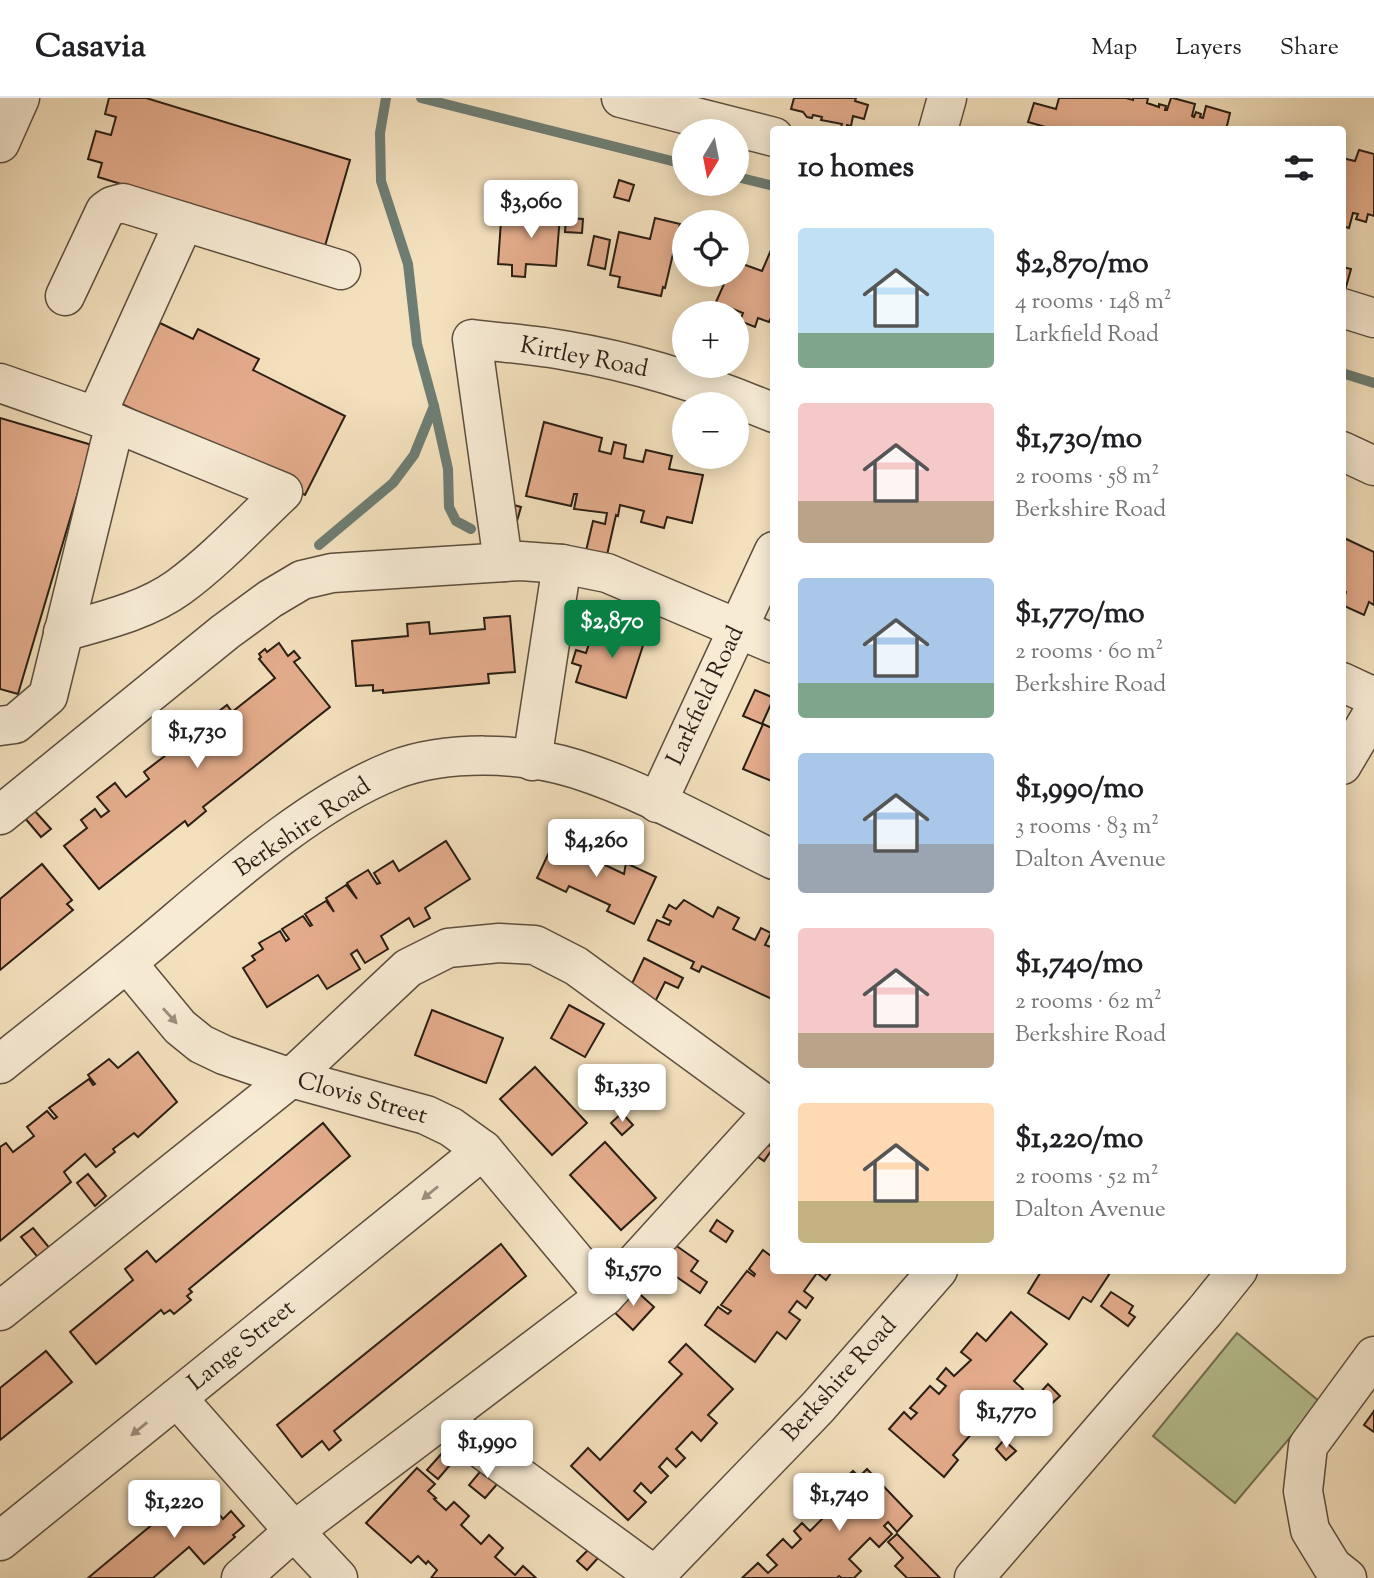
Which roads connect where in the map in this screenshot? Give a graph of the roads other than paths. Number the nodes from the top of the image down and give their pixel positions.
1 (20, 98) edge
2 (621, 98) edge
3 (947, 98) edge
4 (735, 112) edge
5 (939, 126) edge
6 (770, 134) edge
7 (0, 143) edge
8 (184, 222) junction
9 (341, 270) dead end
10 (65, 296) dead end
11 (1346, 309) edge
12 (1374, 318) edge
13 (0, 383) edge
14 (770, 411) edge
15 (106, 420) junction
16 (1346, 452) edge
17 (1374, 466) edge
18 (770, 559) edge
19 (503, 562) junction
20 (562, 564) junction
21 (738, 627) junction
22 (63, 632) junction
23 (770, 641) edge
24 (1346, 684) edge
25 (1374, 697) edge
26 (1374, 711) edge
27 (0, 726) edge
28 (1346, 758) edge
29 (532, 761) junction
30 (656, 803) junction
31 (0, 815) edge
32 (770, 858) edge
33 (127, 963) junction
34 (0, 1064) edge
35 (291, 1078) junction
36 (770, 1108) edge
37 (770, 1113) edge
38 (483, 1150) junction
39 (934, 1274) edge
40 (1235, 1274) edge
41 (605, 1296) junction
42 (0, 1311) edge
43 (1374, 1356) edge
44 (177, 1398) junction
45 (442, 1420) junction
46 (294, 1531) junction
47 (0, 1541) edge
48 (655, 1577) edge
49 (242, 1578) edge
50 (338, 1578) edge
51 (974, 1578) edge
52 (1347, 1578) edge

1 - 7 street
2 - 4 street
3 - 5 street
4 - 6 street
8 - 9 street
8 - 10 street
8 - 15 street
11 - 12 street
13 - 15 street
14 - 19 street, Kirtley Road
15 - 22 street
15 - 22 street
16 - 17 street
18 - 21 street, Larkfield Road
19 - 20 street
19 - 31 street
20 - 21 street
20 - 29 street
21 - 23 street
21 - 30 street, Larkfield Road
22 - 27 street
24 - 25 street
26 - 28 street
29 - 30 street, Berkshire Road
29 - 33 street, Berkshire Road
30 - 32 street, Berkshire Road
33 - 34 street, Berkshire Road
33 -> 35 street, Clovis Street
35 - 36 street
35 - 38 street, Clovis Street
35 - 42 street
37 - 41 street
38 - 41 street, Clovis Street
38 -> 44 street, Lange Street
39 - 48 street, Berkshire Road
40 - 51 street
41 - 45 street
43 - 52 street
44 - 46 street
44 -> 47 street, Lange Street
45 - 46 street
45 - 48 street
46 - 49 street
46 - 50 street

